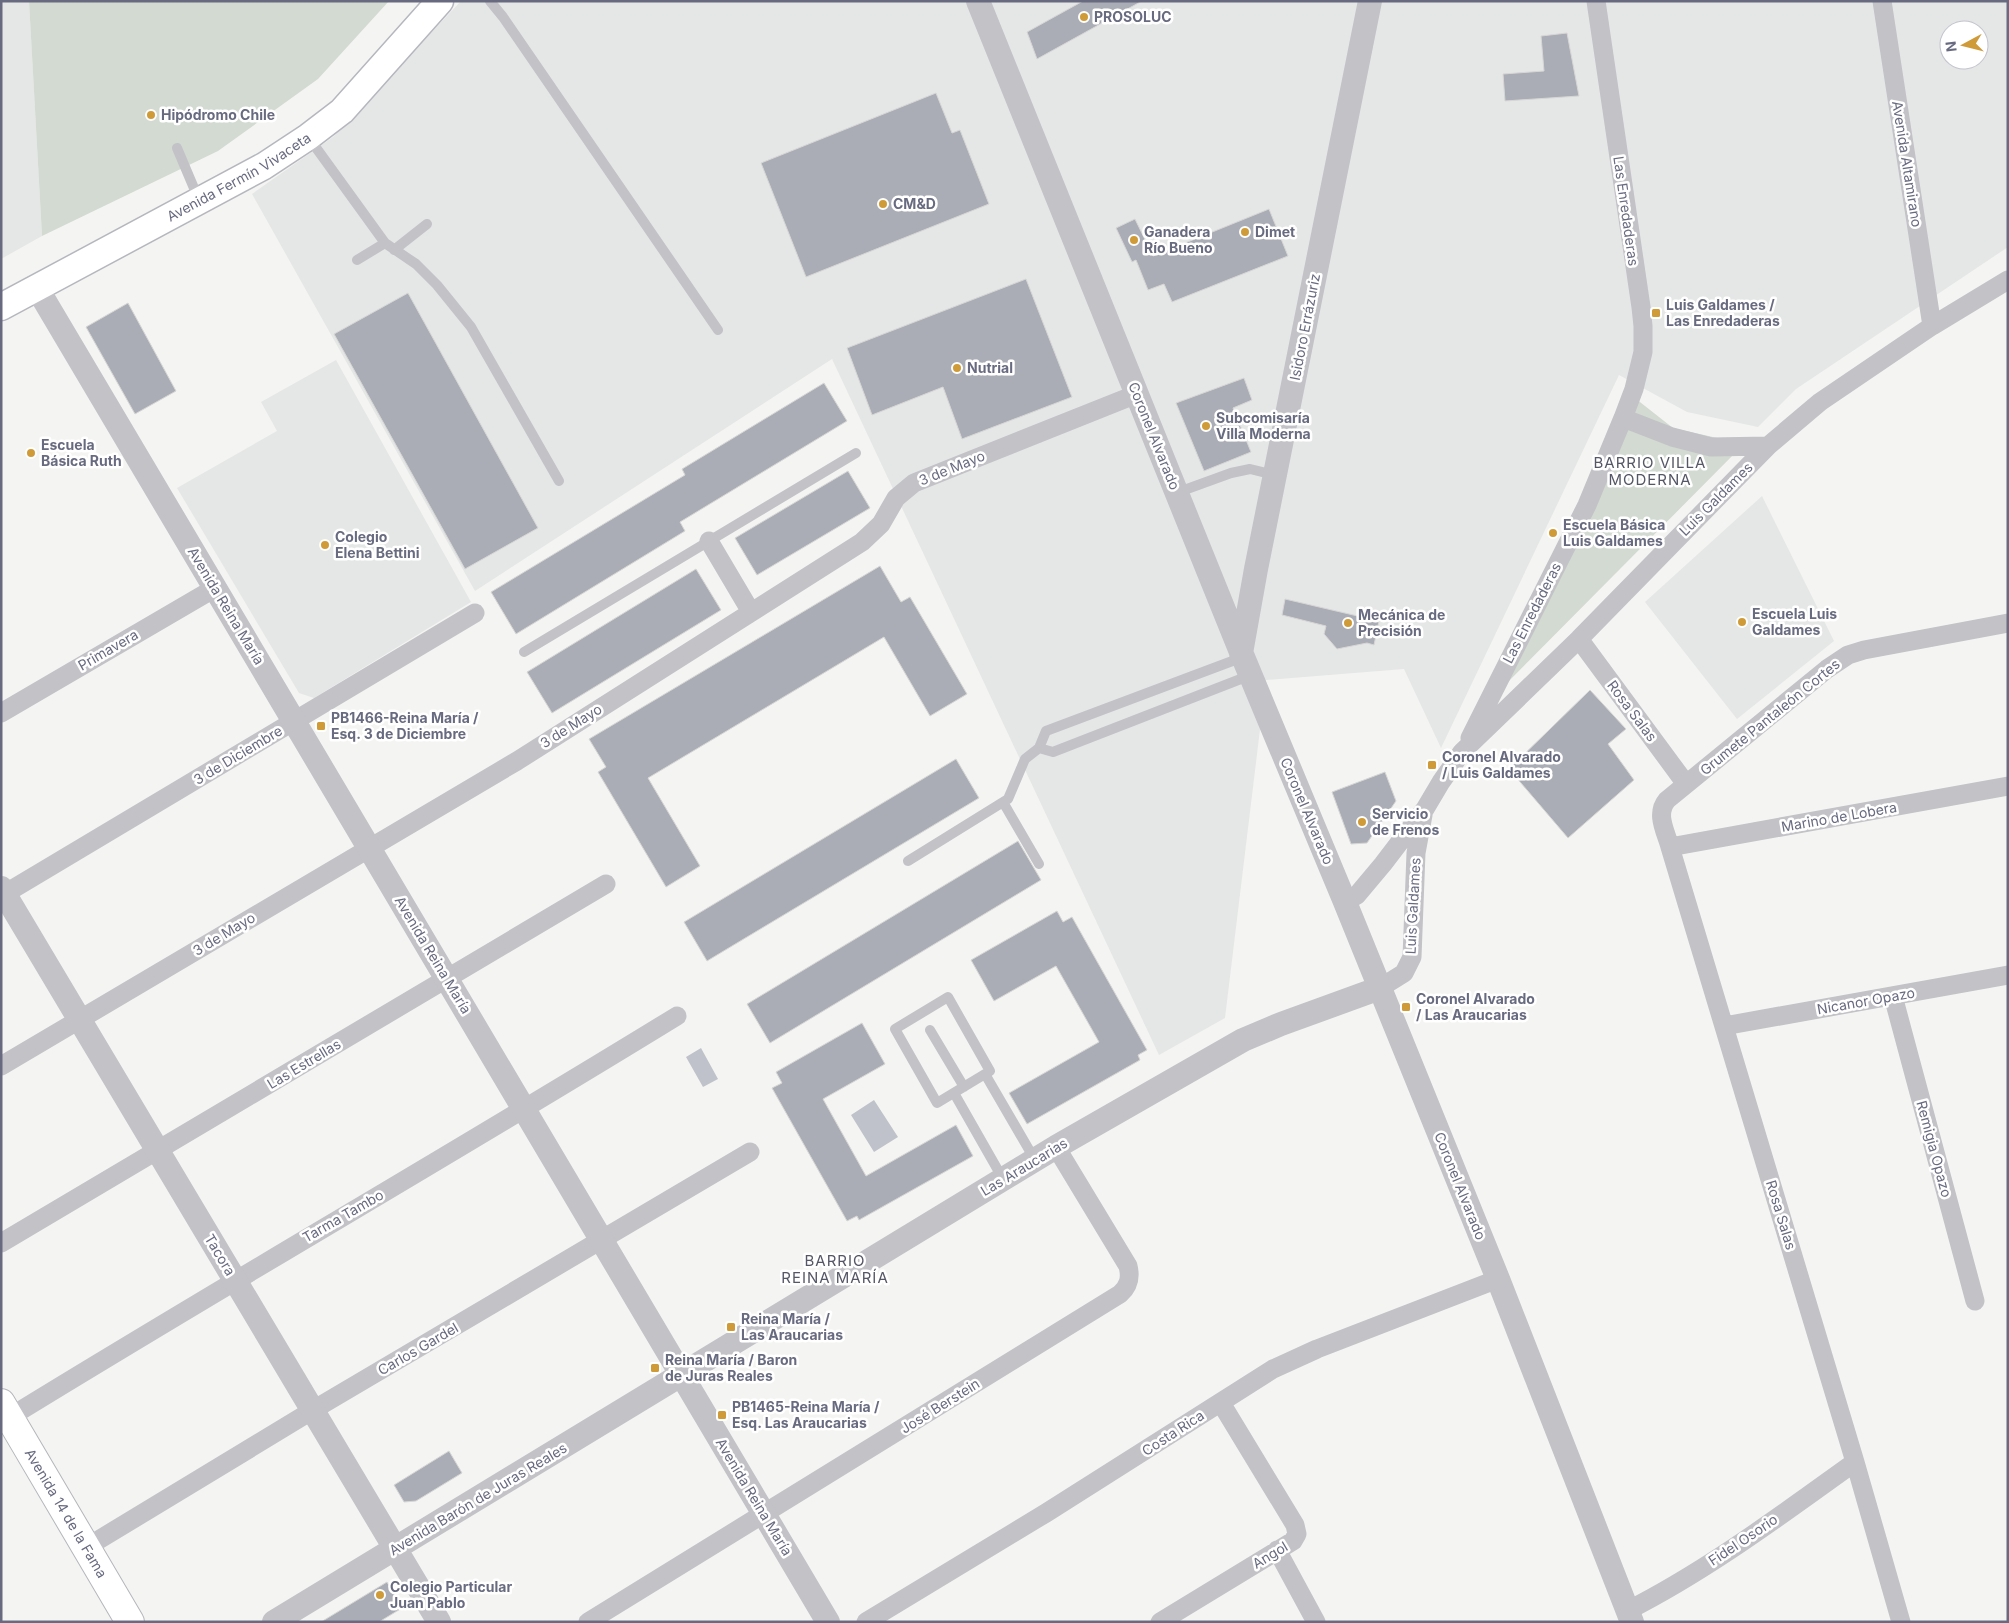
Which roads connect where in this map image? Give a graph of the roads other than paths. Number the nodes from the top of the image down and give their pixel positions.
1 (440, 1) edge
2 (490, 1) edge
3 (978, 1) edge
4 (1370, 1) edge
5 (1596, 1) edge
6 (1882, 1) edge
7 (308, 137) junction
8 (177, 148) dead end
9 (200, 201) junction
10 (427, 224) dead end
11 (390, 246) junction
12 (358, 260) dead end
13 (2008, 280) edge
14 (37, 288) junction
15 (1, 307) edge
16 (1932, 326) junction
17 (718, 330) dead end
18 (1137, 394) junction
19 (1623, 418) junction
20 (1768, 446) junction
21 (856, 453) dead end
22 (1275, 475) junction
23 (559, 481) dead end
24 (1176, 493) junction
25 (709, 541) junction
26 (1256, 569) junction
27 (1212, 581) junction
28 (216, 588) junction
29 (751, 612) junction
30 (475, 613) dead end
31 (2008, 623) edge
32 (1579, 639) junction
33 (524, 652) dead end
34 (1245, 661) junction
35 (1, 713) edge
36 (294, 721) junction
37 (1039, 748) junction
38 (1462, 752) junction
39 (1686, 784) junction
40 (2008, 786) edge
41 (1003, 802) junction
42 (1661, 808) joint
43 (1425, 809) junction
44 (369, 847) junction
45 (1670, 848) junction
46 (908, 861) dead end
47 (1039, 864) dead end
48 (606, 884) dead end
49 (2, 893) edge
50 (1345, 902) junction
51 (2008, 975) edge
52 (447, 979) junction
53 (1380, 988) junction
54 (1893, 996) junction
55 (677, 1016) dead end
56 (80, 1019) junction
57 (1724, 1026) junction
58 (930, 1030) dead end
59 (1, 1066) edge
60 (985, 1074) junction
61 (964, 1087) junction
62 (954, 1093) junction
63 (524, 1110) junction
64 (1056, 1147) junction
65 (158, 1150) junction
66 (750, 1152) dead end
67 (1035, 1160) junction
68 (1003, 1179) junction
69 (602, 1240) junction
70 (1, 1243) edge
71 (1498, 1279) junction
72 (235, 1280) junction
73 (1975, 1301) dead end
74 (682, 1376) junction
75 (1221, 1402) junction
76 (6, 1410) edge
77 (313, 1410) junction
78 (1855, 1462) junction
79 (764, 1514) junction
80 (87, 1547) junction
81 (395, 1549) junction
82 (1277, 1550) junction
83 (1630, 1617) edge
84 (130, 1622) edge
85 (274, 1622) edge
86 (439, 1622) edge
87 (588, 1622) edge
88 (828, 1622) edge
89 (866, 1622) edge
90 (1160, 1622) edge
91 (1316, 1622) edge
92 (1901, 1622) edge

1 - 7 main road, Avenida Fermín Vivaceta
2 - 17 lane
3 - 18 street, Coronel Alvarado
4 - 22 street, Isidoro Errázuriz
5 - 19 street, Las Enredaderas
6 - 16 street, Avenida Altamirano
7 - 9 main road, Avenida Fermín Vivaceta
7 - 11 lane
8 - 9 lane
9 - 14 main road, Avenida Fermín Vivaceta
10 - 11 lane
11 - 12 lane
11 - 23 lane
13 - 16 street, Luis Galdames
14 - 15 main road, Avenida Fermín Vivaceta
14 - 28 street, Avenida Reina María
16 - 20 street, Luis Galdames
18 - 24 street, Coronel Alvarado
18 - 29 street, 3 de Mayo
19 - 20 street
19 - 38 street, Las Enredaderas
20 - 32 street, Luis Galdames
21 - 25 lane
22 - 24 lane
22 - 26 street, Isidoro Errázuriz
24 - 27 street, Coronel Alvarado
25 - 29 street
25 - 33 lane
26 - 27 street
26 - 34 street, Isidoro Errázuriz
27 - 34 street, Coronel Alvarado
28 - 35 street, Primavera
28 - 36 street, Avenida Reina María
29 - 44 street, 3 de Mayo
30 - 36 street, 3 de Diciembre
31 - 39 street, Grumete Pantaleón Cortes
32 - 38 street, Luis Galdames
32 - 39 street, Rosa Salas
34 - 37 lane
34 - 37 lane
34 - 50 street, Coronel Alvarado
36 - 44 street, Avenida Reina María
36 - 49 street, 3 de Diciembre
37 - 41 lane
38 - 43 street, Luis Galdames
39 - 42 street, Grumete Pantaleón Cortes
40 - 45 street, Marino de Lobera
41 - 46 lane
41 - 47 lane
42 - 45 street, Rosa Salas
43 - 50 street, Luis Galdames
43 - 53 street, Luis Galdames
44 - 52 street, Avenida Reina María
44 - 56 street, 3 de Mayo
45 - 57 street, Rosa Salas
48 - 52 street, Las Estrellas
49 - 56 street, Tacora
50 - 53 street, Coronel Alvarado
51 - 54 street, Nicanor Opazo
52 - 63 street, Avenida Reina María
52 - 65 street, Las Estrellas
53 - 64 street, Las Araucarias
53 - 71 street, Coronel Alvarado
54 - 57 street, Nicanor Opazo
54 - 73 street, Remigia Opazo
55 - 63 street, Tarma Tambo
56 - 59 street, 3 de Mayo
56 - 65 street, Tacora
57 - 78 street, Rosa Salas
58 - 61 lane
60 - 61 lane
60 - 62 lane
60 - 67 lane
61 - 62 lane
62 - 68 lane
63 - 69 street, Avenida Reina María
63 - 72 street, Tarma Tambo
64 - 67 street, Las Araucarias
64 - 79 street, José Berstein
65 - 70 street, Las Estrellas
65 - 72 street, Tacora
66 - 69 street, Carlos Gardel
67 - 68 street, Las Araucarias
68 - 74 street, Las Araucarias
69 - 74 street, Avenida Reina María
69 - 77 street, Carlos Gardel
71 - 75 street, Costa Rica
71 - 83 street, Coronel Alvarado
72 - 76 street, Tarma Tambo
72 - 77 street, Tacora
74 - 79 street, Avenida Reina María
74 - 81 street, Avenida Barón de Juras Reales
75 - 82 street, Angol
75 - 89 street, Costa Rica
76 - 80 main road, Avenida 14 de la Fama
77 - 80 street, Carlos Gardel
77 - 81 street, Tacora
78 - 83 street, Fidel Osorio
78 - 92 street, Rosa Salas
79 - 87 street, José Berstein
79 - 88 street, Avenida Reina María
80 - 84 main road, Avenida 14 de la Fama
81 - 85 street, Avenida Barón de Juras Reales
81 - 86 street, Tacora
82 - 90 street, Angol
82 - 91 street

